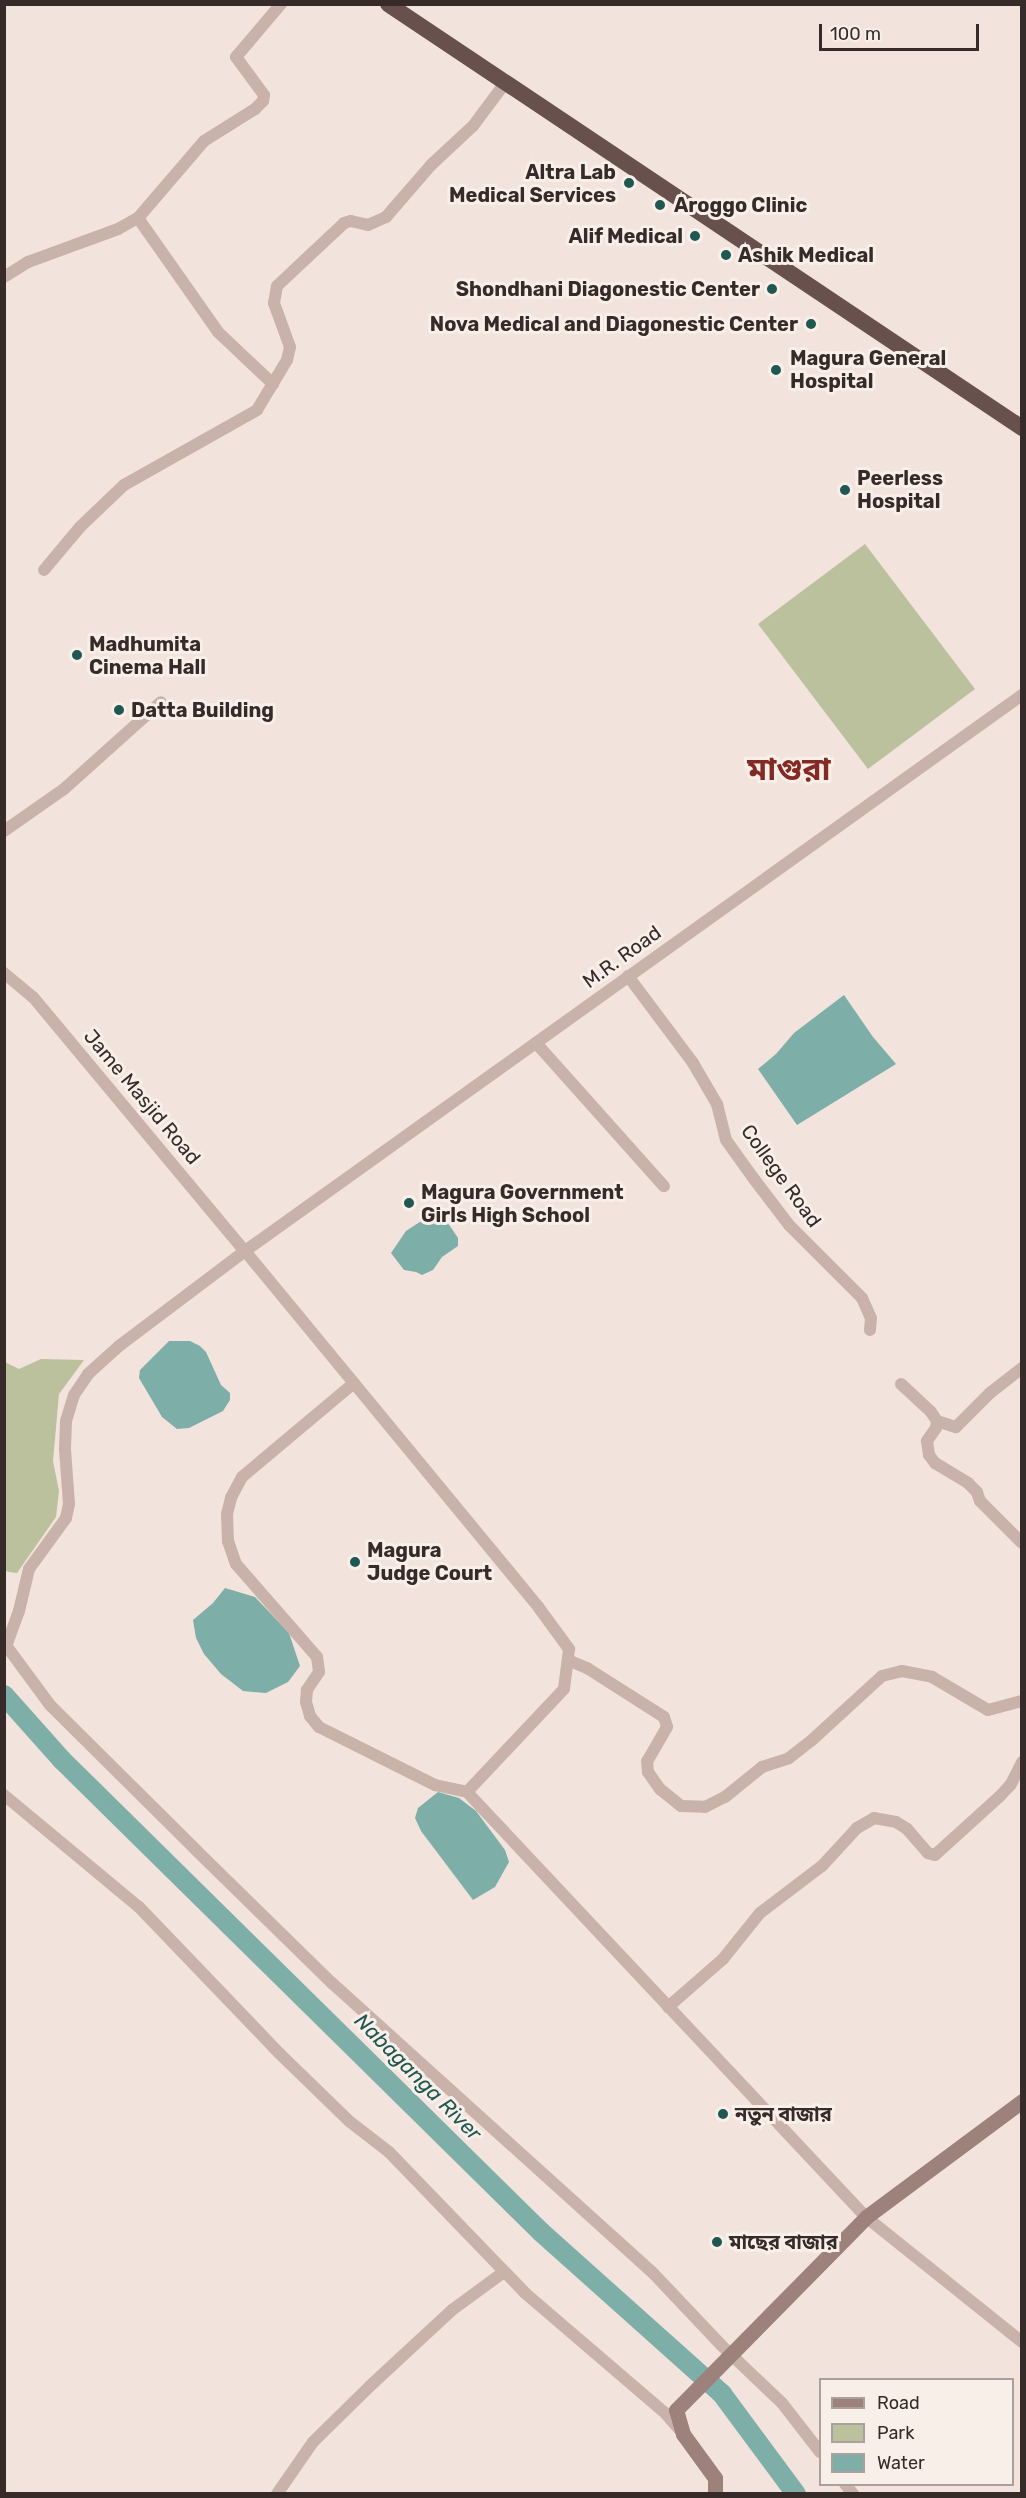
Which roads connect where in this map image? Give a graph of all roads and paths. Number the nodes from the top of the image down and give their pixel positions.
1 (282, 4) edge
2 (388, 4) edge
3 (505, 83) junction
4 (138, 218) junction
5 (4, 277) edge
6 (273, 384) junction
7 (1022, 428) edge
8 (44, 570) dead end
9 (1022, 695) edge
10 (161, 702) dead end
11 (4, 831) edge
12 (4, 973) edge
13 (628, 976) junction
14 (536, 1042) junction
15 (664, 1186) dead end
16 (245, 1251) junction
17 (870, 1330) dead end
18 (1022, 1368) edge
19 (354, 1383) junction
20 (901, 1384) dead end
21 (937, 1422) junction
22 (1022, 1543) edge
23 (6, 1643) edge
24 (568, 1660) junction
25 (1022, 1701) edge
26 (1022, 1762) edge
27 (467, 1792) junction
28 (4, 1795) edge
29 (668, 2007) junction
30 (1022, 2101) edge
31 (866, 2217) junction
32 (504, 2272) junction
33 (1022, 2342) edge
34 (725, 2359) junction
35 (683, 2434) junction
36 (819, 2451) edge
37 (718, 2492) edge
38 (277, 2493) edge

1 - 4 street
2 - 3 highway
3 - 6 street
3 - 7 highway
4 - 5 street
4 - 6 street
6 - 8 street
9 - 13 street, M.R. Road
10 - 11 street
12 - 16 street, Jame Masjid Road
13 - 14 street, M.R. Road
13 - 17 street, College Road
14 - 15 street
14 - 16 street, M.R. Road
16 - 19 street, Jame Masjid Road
16 - 23 street, M.R. Road
18 - 21 street
19 - 24 street, Jame Masjid Road
19 - 27 street
20 - 21 street
21 - 22 street
23 - 34 street
24 - 25 street
24 - 27 street
26 - 29 street
27 - 29 street
28 - 32 street
29 - 31 street
30 - 31 main road
31 - 33 street
31 - 34 main road
32 - 35 street
32 - 38 street
34 - 35 main road
34 - 36 street
35 - 37 main road

